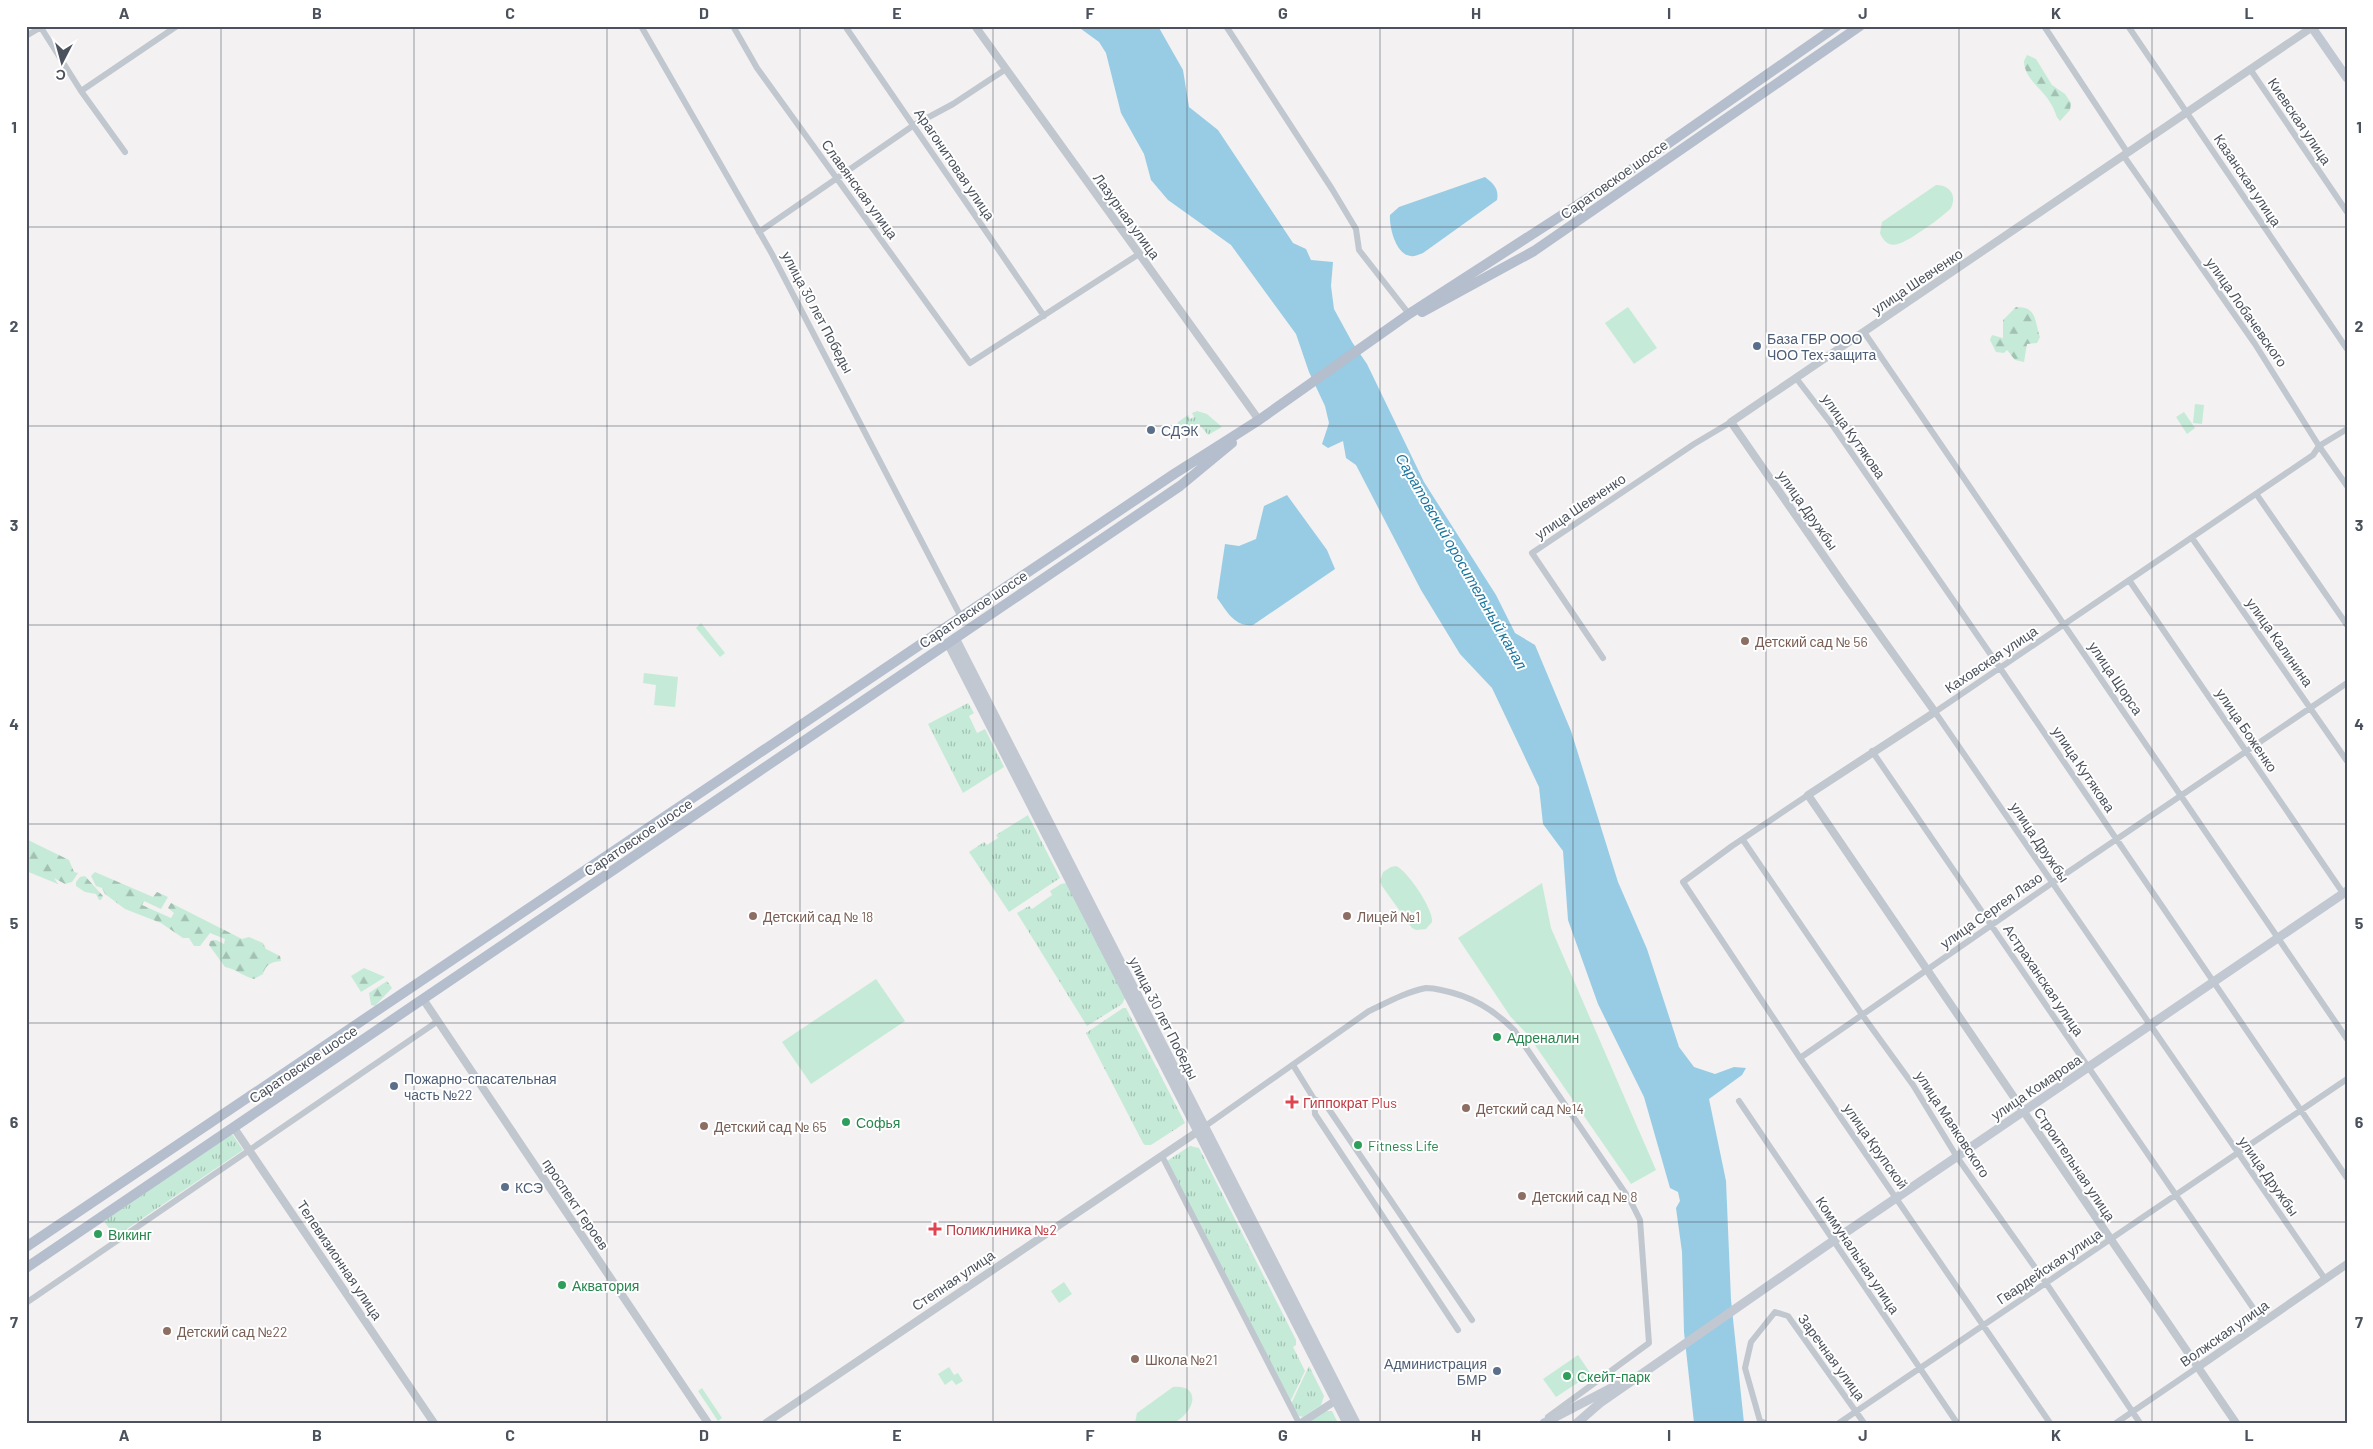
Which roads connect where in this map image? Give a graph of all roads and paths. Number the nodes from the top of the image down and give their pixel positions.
1 (176, 26) edge
2 (641, 26) edge
3 (733, 26) edge
4 (846, 26) edge
5 (975, 26) edge
6 (1226, 26) edge
7 (1837, 26) edge
8 (1860, 26) edge
9 (2044, 26) edge
10 (2128, 26) edge
11 (41, 27) edge
12 (2312, 27) edge
13 (26, 36) edge
14 (1006, 69) junction
15 (2250, 69) junction
16 (2347, 78) edge
17 (81, 91) junction
18 (2186, 112) junction
19 (914, 125) junction
20 (125, 152) dead end
21 (2125, 154) junction
22 (836, 178) junction
23 (2347, 212) edge
24 (759, 232) junction
25 (1139, 254) junction
26 (1494, 260) junction
27 (1495, 273) junction
28 (1409, 314) junction
29 (1044, 316) junction
30 (1864, 332) junction
31 (1375, 338) junction
32 (2347, 349) edge
33 (1796, 378) junction
34 (1259, 420) junction
35 (1732, 422) junction
36 (2347, 428) edge
37 (2319, 446) junction
38 (1217, 451) junction
39 (2324, 454) junction
40 (2313, 455) junction
41 (2347, 486) edge
42 (2257, 494) junction
43 (2192, 538) junction
44 (2129, 580) junction
45 (961, 617) junction
46 (2064, 625) junction
47 (2347, 625) edge
48 (945, 628) junction
49 (952, 640) junction
50 (1603, 658) dead end
51 (2000, 668) junction
52 (2347, 683) edge
53 (2311, 708) junction
54 (1935, 712) junction
55 (1872, 751) junction
56 (760, 752) junction
57 (2247, 752) junction
58 (2347, 761) edge
59 (768, 764) junction
60 (1808, 795) junction
61 (2182, 796) junction
62 (1743, 840) junction
63 (2117, 840) junction
64 (1683, 882) joint
65 (2052, 882) junction
66 (2345, 892) edge
67 (1992, 926) junction
68 (2278, 938) junction
69 (471, 946) junction
70 (480, 960) junction
71 (1927, 972) junction
72 (2214, 983) junction
73 (423, 999) junction
74 (1863, 1016) junction
75 (438, 1021) junction
76 (2152, 1025) junction
77 (349, 1028) junction
78 (2347, 1039) edge
79 (359, 1043) junction
80 (1800, 1058) junction
81 (1293, 1065) junction
82 (2089, 1068) junction
83 (2347, 1079) edge
84 (1314, 1099) junction
85 (1739, 1101) dead end
86 (2300, 1109) junction
87 (2025, 1112) junction
88 (224, 1113) junction
89 (234, 1128) junction
90 (1201, 1130) junction
91 (249, 1151) junction
92 (2237, 1153) junction
93 (1162, 1156) junction
94 (1958, 1157) junction
95 (2347, 1178) edge
96 (2175, 1194) junction
97 (1897, 1198) junction
98 (2110, 1239) junction
99 (1833, 1241) junction
100 (26, 1247) edge
101 (2347, 1264) edge
102 (26, 1268) edge
103 (2325, 1279) junction
104 (2046, 1283) junction
105 (26, 1303) edge
106 (1472, 1320) dead end
107 (2262, 1321) junction
108 (1984, 1326) junction
109 (1458, 1330) dead end
110 (1660, 1361) junction
111 (2198, 1367) junction
112 (1920, 1368) junction
113 (1590, 1386) junction
114 (1597, 1397) junction
115 (1338, 1398) junction
116 (1856, 1411) junction
117 (2132, 1411) junction
118 (1564, 1412) junction
119 (434, 1423) edge
120 (708, 1423) edge
121 (766, 1423) edge
122 (1300, 1423) edge
123 (1346, 1423) edge
124 (1356, 1423) edge
125 (1543, 1423) edge
126 (1572, 1423) edge
127 (1577, 1423) edge
128 (1765, 1423) edge
129 (1839, 1423) edge
130 (1864, 1423) edge
131 (1957, 1423) edge
132 (2050, 1423) edge
133 (2116, 1423) edge
134 (2140, 1423) edge
135 (2236, 1423) edge

1 - 17 street
2 - 24 street, улица 30 лет Победы
3 - 22 street, Славянская улица
4 - 19 street, Арагонитовая улица
5 - 14 street, Лазурная улица
6 - 28 street
7 - 26 main road, Саратовское шоссе
8 - 27 main road, Саратовское шоссе
9 - 21 street, улица Лобачевского
10 - 18 street, Казанская улица
11 - 13 street
11 - 17 street
12 - 15 street, улица Шевченко
12 - 16 main road
14 - 19 street
14 - 25 street, Лазурная улица
15 - 18 street, улица Шевченко
15 - 23 street, Киевская улица
17 - 20 street
18 - 21 street, улица Шевченко
18 - 32 street, Казанская улица
19 - 22 street
19 - 29 street, Арагонитовая улица
21 - 30 street, улица Шевченко
21 - 37 street, улица Лобачевского
22 - 24 street
22 - 29 street, Славянская улица
24 - 45 street, улица 30 лет Победы
25 - 29 street
25 - 34 street, Лазурная улица
26 - 27 main road
26 - 28 main road, Саратовское шоссе
27 - 31 main road, Саратовское шоссе
28 - 31 main road, Саратовское шоссе
30 - 33 street, улица Шевченко
30 - 46 street, улица Щорса
31 - 34 main road, Саратовское шоссе
33 - 35 street, улица Шевченко
33 - 51 street, улица Кутякова
34 - 38 main road, Саратовское шоссе
35 - 50 street, улица Шевченко
35 - 54 street, улица Дружбы
36 - 37 street, Каховская улица
37 - 39 street, улица Лобачевского
37 - 40 street, Каховская улица
38 - 45 main road, Саратовское шоссе
38 - 49 main road, Саратовское шоссе
39 - 40 street, Каховская улица
39 - 41 street, улица Лобачевского
40 - 42 street, Каховская улица
42 - 43 street, Каховская улица
42 - 47 street
43 - 44 street, Каховская улица
43 - 53 street, улица Калинина
44 - 46 street, Каховская улица
44 - 57 street, улица Боженко
45 - 48 main road, Саратовское шоссе
46 - 51 street, Каховская улица
46 - 61 street, улица Щорса
48 - 49 main road
48 - 56 main road, Саратовское шоссе
49 - 59 main road, Саратовское шоссе
49 - 90 main road
51 - 54 street, Каховская улица
51 - 63 street, улица Кутякова
52 - 53 street, улица Сергея Лазо
53 - 57 street, улица Сергея Лазо
53 - 58 street, улица Калинина
54 - 55 street, Каховская улица
54 - 65 street, улица Дружбы
55 - 60 street, Каховская улица
55 - 67 street, Астраханская улица
56 - 59 main road
56 - 69 main road, Саратовское шоссе
57 - 61 street, улица Сергея Лазо
57 - 66 street, улица Боженко
59 - 70 main road, Саратовское шоссе
60 - 62 street, Каховская улица
60 - 71 street, Строительная улица
61 - 63 street, улица Сергея Лазо
61 - 68 street, улица Щорса
62 - 64 street, Каховская улица
62 - 74 street, улица Маяковского
63 - 65 street, улица Сергея Лазо
63 - 72 street, улица Кутякова
64 - 80 street, улица Крупской
65 - 67 street, улица Сергея Лазо
65 - 76 street, улица Дружбы
66 - 68 main road, улица Комарова
67 - 71 street, улица Сергея Лазо
67 - 82 street, Астраханская улица
68 - 72 main road, улица Комарова
68 - 78 street, улица Щорса
69 - 70 main road
69 - 77 main road, Саратовское шоссе
70 - 73 main road, Саратовское шоссе
71 - 74 street, улица Сергея Лазо
71 - 87 street, Строительная улица
72 - 76 main road, улица Комарова
72 - 86 street, улица Кутякова
73 - 75 street, проспект Героев
73 - 79 main road, Саратовское шоссе
74 - 80 street, улица Сергея Лазо
74 - 94 street, улица Маяковского
75 - 91 street
75 - 120 street, проспект Героев
76 - 82 main road, улица Комарова
76 - 92 street, улица Дружбы
77 - 79 main road
77 - 88 main road, Саратовское шоссе
79 - 89 main road, Саратовское шоссе
80 - 97 street, улица Крупской
81 - 84 street
81 - 90 street
81 - 113 street
82 - 87 main road, улица Комарова
82 - 96 street, Астраханская улица
83 - 86 street, Гвардейская улица
84 - 106 street
84 - 109 street
85 - 99 street, Коммунальная улица
86 - 92 street, Гвардейская улица
86 - 95 street, улица Кутякова
87 - 94 main road, улица Комарова
87 - 98 street, Строительная улица
88 - 89 main road, Телевизионная улица
88 - 100 main road, Саратовское шоссе
89 - 91 street, Телевизионная улица
89 - 102 main road, Саратовское шоссе
90 - 93 street, Степная улица
90 - 115 main road
91 - 105 street
91 - 119 street, Телевизионная улица
92 - 96 street, Гвардейская улица
92 - 103 street, улица Дружбы
93 - 121 street, Степная улица
93 - 122 street
94 - 97 main road, улица Комарова
94 - 104 street, улица Маяковского
96 - 98 street, Гвардейская улица
96 - 107 street, Астраханская улица
97 - 99 main road, улица Комарова
97 - 108 street, улица Крупской
98 - 104 street, Гвардейская улица
98 - 111 street, Строительная улица
99 - 110 main road, улица Комарова
99 - 112 street, Коммунальная улица
101 - 103 street, Волжская улица
103 - 107 street, Волжская улица
104 - 108 street, Гвардейская улица
104 - 117 street, улица Маяковского
107 - 111 street, Волжская улица
108 - 112 street, Гвардейская улица
108 - 132 street, улица Крупской
110 - 114 main road
110 - 127 main road
111 - 117 street, Волжская улица
111 - 135 street, Строительная улица
112 - 116 street, Гвардейская улица
112 - 131 street, Коммунальная улица
113 - 114 street
113 - 125 street
114 - 118 main road
115 - 122 street
115 - 123 main road
115 - 124 main road
116 - 128 street, Заречная улица
116 - 129 street, Гвардейская улица
116 - 130 street, Заречная улица
117 - 133 street, Волжская улица
117 - 134 street, улица Маяковского
118 - 125 main road
118 - 126 main road

